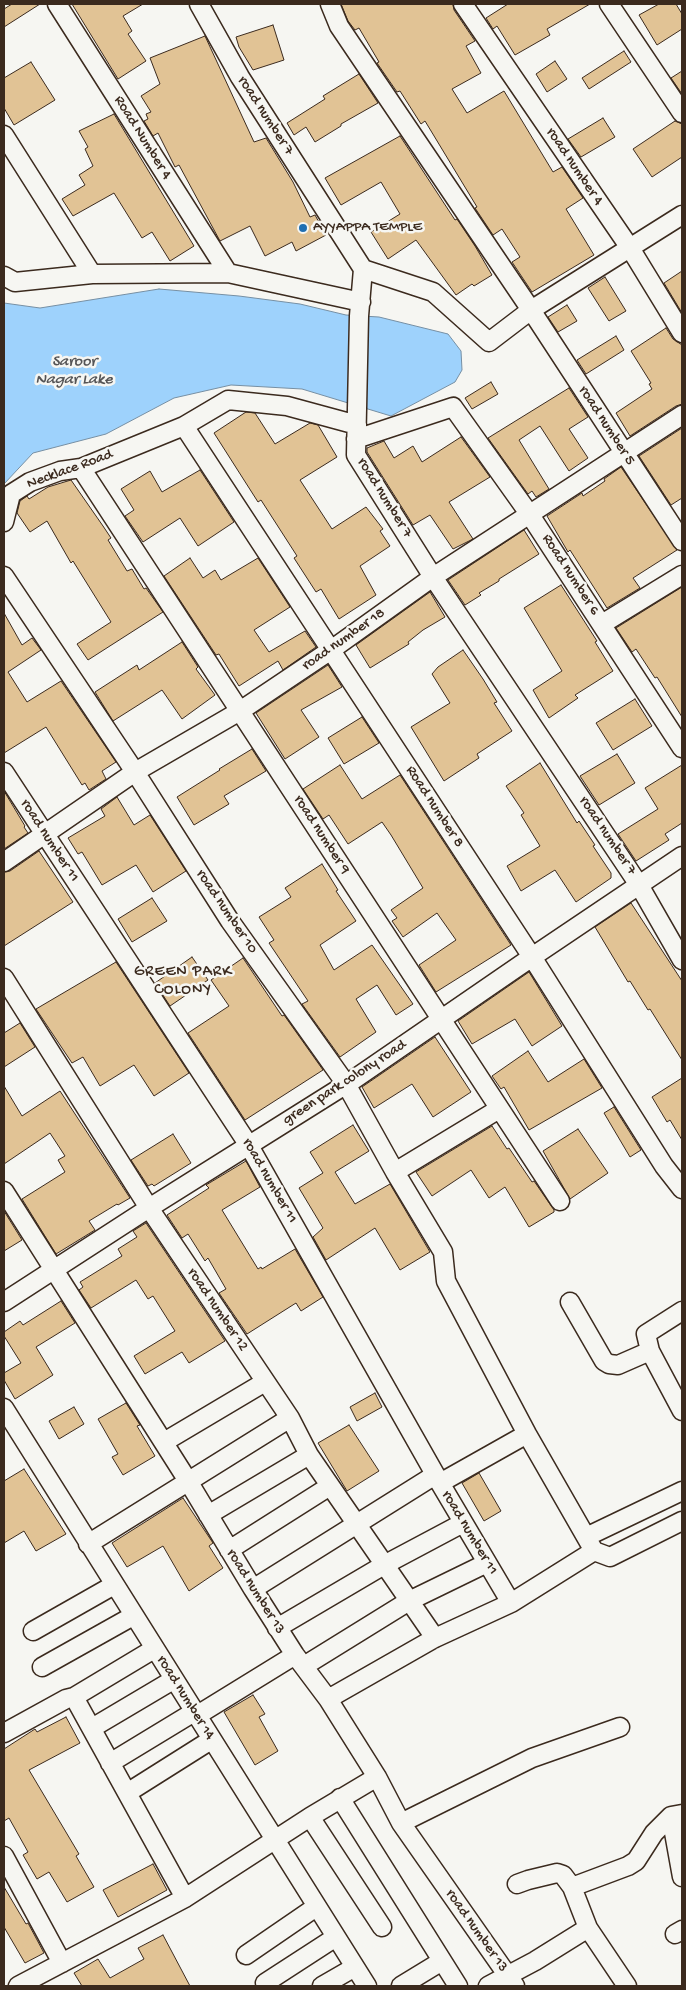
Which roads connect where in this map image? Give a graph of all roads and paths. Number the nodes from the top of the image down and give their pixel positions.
1 (57, 4) edge
2 (199, 4) edge
3 (330, 4) edge
4 (463, 4) edge
5 (610, 4) edge
6 (682, 114) edge
7 (4, 135) edge
8 (682, 215) edge
9 (630, 248) junction
10 (364, 269) junction
11 (228, 273) junction
12 (92, 274) junction
13 (4, 276) edge
14 (360, 309) junction
15 (531, 310) junction
16 (682, 333) edge
17 (682, 415) edge
18 (184, 426) junction
19 (356, 432) junction
20 (624, 453) junction
21 (81, 468) junction
22 (530, 515) junction
23 (4, 522) edge
24 (682, 541) edge
25 (682, 575) edge
26 (4, 576) edge
27 (433, 577) junction
28 (602, 624) junction
29 (330, 650) junction
30 (240, 711) junction
31 (682, 748) edge
32 (4, 772) edge
33 (135, 772) junction
34 (44, 835) junction
35 (682, 856) edge
36 (4, 862) edge
37 (639, 885) junction
38 (532, 957) junction
39 (682, 960) edge
40 (4, 978) edge
41 (441, 1019) junction
42 (346, 1084) junction
43 (500, 1108) junction
44 (248, 1144) junction
45 (395, 1172) junction
46 (682, 1189) edge
47 (4, 1192) edge
48 (560, 1201) dead end
49 (148, 1208) junction
50 (54, 1270) junction
51 (4, 1302) edge
52 (570, 1302) dead end
53 (682, 1311) edge
54 (650, 1351) junction
55 (265, 1382) junction
56 (4, 1408) edge
57 (682, 1410) edge
58 (290, 1418) junction
59 (527, 1434) junction
60 (164, 1442) junction
61 (309, 1455) junction
62 (438, 1479) junction
63 (188, 1481) junction
64 (330, 1486) junction
65 (682, 1491) edge
66 (208, 1515) junction
67 (682, 1521) edge
68 (463, 1523) junction
69 (356, 1524) junction
70 (88, 1544) junction
71 (590, 1544) junction
72 (229, 1550) junction
73 (487, 1563) junction
74 (384, 1565) junction
75 (114, 1584) junction
76 (252, 1590) junction
77 (409, 1601) junction
78 (511, 1603) junction
79 (133, 1616) junction
80 (277, 1628) junction
81 (34, 1631) dead end
82 (435, 1638) junction
83 (154, 1648) junction
84 (299, 1661) junction
85 (42, 1667) dead end
86 (173, 1680) junction
87 (74, 1697) junction
88 (328, 1699) junction
89 (195, 1714) junction
90 (620, 1727) dead end
91 (92, 1728) junction
92 (4, 1733) edge
93 (211, 1740) junction
94 (110, 1763) junction
95 (377, 1777) junction
96 (127, 1793) junction
97 (340, 1798) junction
98 (676, 1815) edge
99 (310, 1817) junction
100 (401, 1823) junction
101 (274, 1841) junction
102 (4, 1856) edge
103 (682, 1876) edge
104 (517, 1884) dead end
105 (572, 1887) junction
106 (185, 1898) junction
107 (316, 1906) junction
108 (382, 1927) dead end
109 (588, 1928) junction
110 (336, 1937) junction
111 (246, 1955) dead end
112 (442, 1961) junction
113 (62, 1963) junction
114 (355, 1967) junction
115 (511, 1981) edge
116 (265, 1983) dead end
117 (18, 1986) edge
118 (322, 1986) edge
119 (367, 1986) edge
120 (401, 1986) edge
121 (458, 1986) edge
122 (488, 1986) edge
123 (628, 1986) edge

1 - 11 street, Road Number 4
2 - 10 street, road number 7
3 - 15 street, road number 5
4 - 9 street, road number 4
5 - 6 street
7 - 12 street
8 - 9 street
9 - 15 street
9 - 16 street, road number 4
10 - 14 street, road number 7
10 - 15 street
11 - 12 street
11 - 14 street
12 - 13 street
14 - 19 street, road number 7
15 - 20 street, road number 5
17 - 20 street, road number 18
18 - 19 street, Necklace Road
18 - 21 street, Necklace Road
18 - 29 street, Road number 8
19 - 22 street, Road number 6
19 - 27 street, road number 7
20 - 22 street, road number 18
20 - 24 street, road number 5
21 - 23 street, Necklace Road
21 - 30 street, road number 9
22 - 27 street, road number 18
22 - 28 street, Road number 6
25 - 28 street
26 - 33 street, road number 10
27 - 29 street, road number 18
27 - 37 street, road number 7
28 - 31 street, Road number 6
29 - 30 street, road number 18
29 - 38 street, Road number 8
30 - 33 street, road number 18
30 - 41 street, road number 9
32 - 34 street, road number 11
33 - 34 street, road number 18
33 - 42 street, road number 10
34 - 36 street, road number 18
34 - 44 street, road number 11
35 - 37 street, green park colony road
37 - 38 street, green park colony road
37 - 39 street, road number 7
38 - 41 street, green park colony road
38 - 46 street, Road number 8
40 - 49 street, road number 12
41 - 42 street, green park colony road
41 - 43 street, road number 9
42 - 44 street, green park colony road
42 - 45 street, road number 10
43 - 45 street
43 - 48 street, road number 9
44 - 49 street, green park colony road
44 - 62 street, road number 11
45 - 59 street, road number 10
47 - 50 street, road number 13
49 - 50 street, green park colony road
49 - 55 street, road number 12
50 - 51 street, green park colony road
50 - 60 street, road number 13
52 - 54 street
53 - 54 street
54 - 57 street
55 - 58 street, road number 12
55 - 60 street
56 - 70 street, road number 14
58 - 61 street, road number 12
58 - 63 street
59 - 62 street
59 - 71 street
60 - 63 street, road number 13
61 - 64 street, road number 12
61 - 66 street
62 - 68 street, road number 11
62 - 69 street
63 - 66 street, road number 13
63 - 70 street
64 - 69 street, road number 12
64 - 72 street
65 - 71 street
66 - 72 street, road number 13
67 - 71 street
68 - 73 street, road number 11
68 - 74 street
69 - 74 street, road number 12
69 - 76 street
70 - 75 street, road number 14
71 - 78 street
72 - 76 street, road number 13
73 - 77 street
73 - 78 street, road number 11
74 - 77 street, road number 12
74 - 80 street
75 - 79 street, road number 14
75 - 81 street
76 - 80 street, road number 13
77 - 82 street, road number 12
77 - 84 street
78 - 82 street
79 - 83 street, road number 14
79 - 85 street
80 - 84 street, road number 13
82 - 88 street
83 - 86 street, road number 14
83 - 87 street
84 - 88 street, road number 13
84 - 89 street
86 - 89 street, road number 14
86 - 91 street
87 - 91 street
87 - 92 street
88 - 95 street, road number 13
89 - 93 street, road number 14
89 - 94 street
90 - 100 street
91 - 94 street
93 - 96 street
93 - 101 street, road number 14
94 - 96 street
95 - 97 street
95 - 100 street, road number 13
96 - 106 street
97 - 99 street
97 - 112 street
98 - 103 street
98 - 105 street
99 - 101 street
99 - 108 street
100 - 115 street, road number 13
101 - 106 street
101 - 107 street, road number 14
102 - 113 street
104 - 105 street
105 - 109 street
106 - 113 street
107 - 110 street, road number 14
107 - 111 street
109 - 115 street
109 - 123 street
110 - 114 street, road number 14
110 - 116 street
112 - 120 street
112 - 121 street
113 - 117 street
114 - 118 street
114 - 119 street, road number 14
115 - 122 street

